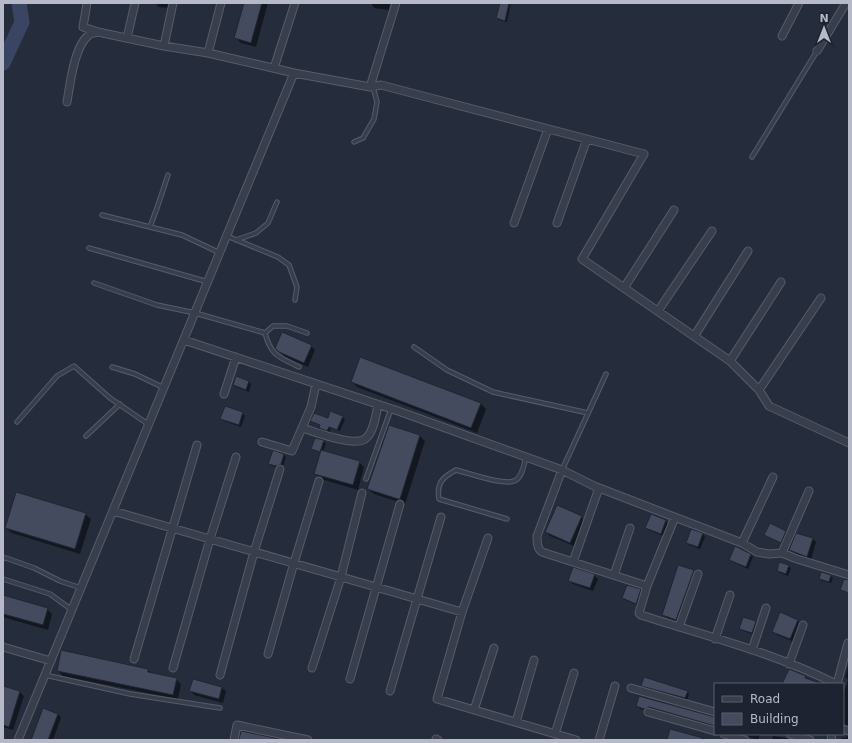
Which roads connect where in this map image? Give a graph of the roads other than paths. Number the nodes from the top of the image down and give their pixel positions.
1 (86, 3) edge
2 (135, 3) edge
3 (173, 3) edge
4 (221, 3) edge
5 (295, 3) edge
6 (396, 3) edge
7 (799, 3) edge
8 (846, 3) edge
9 (98, 32) junction
10 (782, 36) dead end
11 (128, 38) junction
12 (164, 46) junction
13 (817, 51) joint
14 (208, 53) junction
15 (274, 68) junction
16 (294, 73) junction
17 (372, 87) junction
18 (67, 102) dead end
19 (548, 129) junction
20 (587, 139) junction
21 (354, 142) dead end
22 (752, 157) dead end
23 (168, 175) dead end
24 (277, 202) dead end
25 (674, 210) dead end
26 (102, 215) dead end
27 (514, 223) dead end
28 (557, 223) dead end
29 (150, 227) junction
30 (712, 231) dead end
31 (227, 236) junction
32 (236, 240) junction
33 (89, 248) dead end
34 (748, 251) dead end
35 (220, 253) junction
36 (208, 282) junction
37 (781, 282) dead end
38 (94, 283) dead end
39 (624, 288) junction
40 (821, 298) dead end
41 (295, 300) dead end
42 (658, 311) junction
43 (195, 314) junction
44 (265, 333) junction
45 (308, 333) dead end
46 (695, 335) junction
47 (184, 340) junction
48 (414, 347) dead end
49 (236, 357) junction
50 (730, 361) junction
51 (112, 367) dead end
52 (299, 367) dead end
53 (606, 374) dead end
54 (316, 384) junction
55 (164, 388) junction
56 (759, 390) junction
57 (224, 394) dead end
58 (120, 404) junction
59 (378, 405) junction
60 (391, 409) junction
61 (588, 413) junction
62 (16, 422) dead end
63 (149, 424) junction
64 (302, 428) junction
65 (86, 436) dead end
66 (262, 442) dead end
67 (849, 443) edge
68 (197, 445) dead end
69 (236, 457) dead end
70 (526, 457) junction
71 (280, 469) dead end
72 (562, 470) junction
73 (773, 477) dead end
74 (366, 479) dead end
75 (319, 481) dead end
76 (599, 488) junction
77 (809, 491) dead end
78 (362, 492) dead end
79 (400, 504) dead end
80 (113, 511) junction
81 (441, 517) dead end
82 (675, 517) junction
83 (507, 519) dead end
84 (173, 528) junction
85 (630, 528) dead end
86 (488, 538) dead end
87 (210, 539) junction
88 (742, 543) junction
89 (254, 552) junction
90 (782, 553) junction
91 (3, 558) edge
92 (573, 562) junction
93 (294, 563) junction
94 (698, 574) dead end
95 (614, 575) junction
96 (849, 575) edge
97 (341, 577) junction
98 (3, 579) edge
99 (647, 586) junction
100 (377, 587) junction
101 (81, 588) junction
102 (730, 595) dead end
103 (417, 599) junction
104 (766, 608) dead end
105 (72, 610) junction
106 (462, 612) junction
107 (803, 625) dead end
108 (679, 627) junction
109 (715, 639) junction
110 (848, 643) edge
111 (3, 647) edge
112 (494, 648) dead end
113 (752, 650) junction
114 (268, 654) dead end
115 (134, 659) dead end
116 (534, 660) dead end
117 (51, 661) junction
118 (789, 664) junction
119 (173, 668) dead end
120 (312, 668) dead end
121 (574, 673) dead end
122 (220, 674) dead end
123 (45, 675) junction
124 (350, 679) dead end
125 (834, 683) edge
126 (836, 683) edge
127 (615, 686) dead end
128 (631, 688) dead end
129 (390, 691) dead end
130 (220, 708) dead end
131 (474, 710) junction
132 (648, 712) dead end
133 (714, 712) edge
134 (516, 722) junction
135 (714, 731) edge
136 (555, 734) junction
137 (728, 735) edge
138 (793, 735) edge
139 (18, 740) edge
140 (234, 740) edge
141 (308, 740) edge
142 (576, 740) edge
143 (599, 740) edge
144 (745, 740) edge
145 (810, 740) edge

1 - 9 street
2 - 11 street
3 - 12 street
4 - 14 street
5 - 15 street
6 - 17 street
7 - 10 street
8 - 13 street
9 - 11 street
9 - 18 street
11 - 12 street
12 - 14 street
13 - 22 lane
14 - 15 street
15 - 16 street
16 - 17 street
16 - 31 street
17 - 19 street
17 - 21 lane
19 - 20 street
19 - 27 street
20 - 28 street
20 - 39 street
23 - 29 lane
24 - 32 lane
25 - 39 street
26 - 29 lane
29 - 35 lane
30 - 42 street
31 - 32 lane
31 - 35 street
32 - 41 lane
33 - 36 lane
34 - 46 street
35 - 36 street
36 - 43 street
37 - 50 street
38 - 43 lane
39 - 42 street
40 - 56 street
42 - 46 street
43 - 44 lane
43 - 47 street
44 - 45 lane
44 - 52 lane
46 - 50 street
47 - 49 street
47 - 55 street
48 - 61 lane
49 - 54 street
49 - 57 street
50 - 56 street
51 - 55 lane
53 - 61 lane
54 - 59 street
54 - 64 street
55 - 63 street
56 - 67 street
58 - 62 lane
58 - 63 lane
58 - 65 lane
59 - 60 street
59 - 64 street
60 - 70 street
60 - 74 lane
61 - 72 lane
63 - 80 street
64 - 66 street
68 - 84 street
69 - 87 street
70 - 72 street
70 - 83 lane
71 - 89 street
72 - 76 street
72 - 92 street
73 - 88 street
75 - 93 street
76 - 82 street
76 - 92 street
77 - 90 street
78 - 97 street
79 - 100 street
80 - 84 street
80 - 101 street
81 - 103 street
82 - 88 street
82 - 99 street
84 - 87 street
84 - 115 street
85 - 95 street
86 - 106 street
87 - 89 street
87 - 119 street
88 - 90 street
89 - 93 street
89 - 122 street
90 - 96 street
91 - 101 lane
92 - 95 street
93 - 97 street
93 - 114 street
94 - 108 street
95 - 99 street
97 - 100 street
97 - 120 street
98 - 105 lane
99 - 108 street
100 - 103 street
100 - 124 street
101 - 105 street
102 - 109 street
103 - 106 street
103 - 129 street
104 - 113 street
105 - 117 street
106 - 131 street
107 - 118 street
108 - 109 street
109 - 113 street
110 - 126 street
111 - 117 street
112 - 131 street
113 - 118 street
116 - 134 street
117 - 123 street
118 - 125 street
121 - 136 street
123 - 130 lane
123 - 139 street
127 - 143 street
128 - 133 street
131 - 134 street
132 - 135 street
134 - 136 street
136 - 142 street
137 - 144 street
138 - 145 street
140 - 141 street

